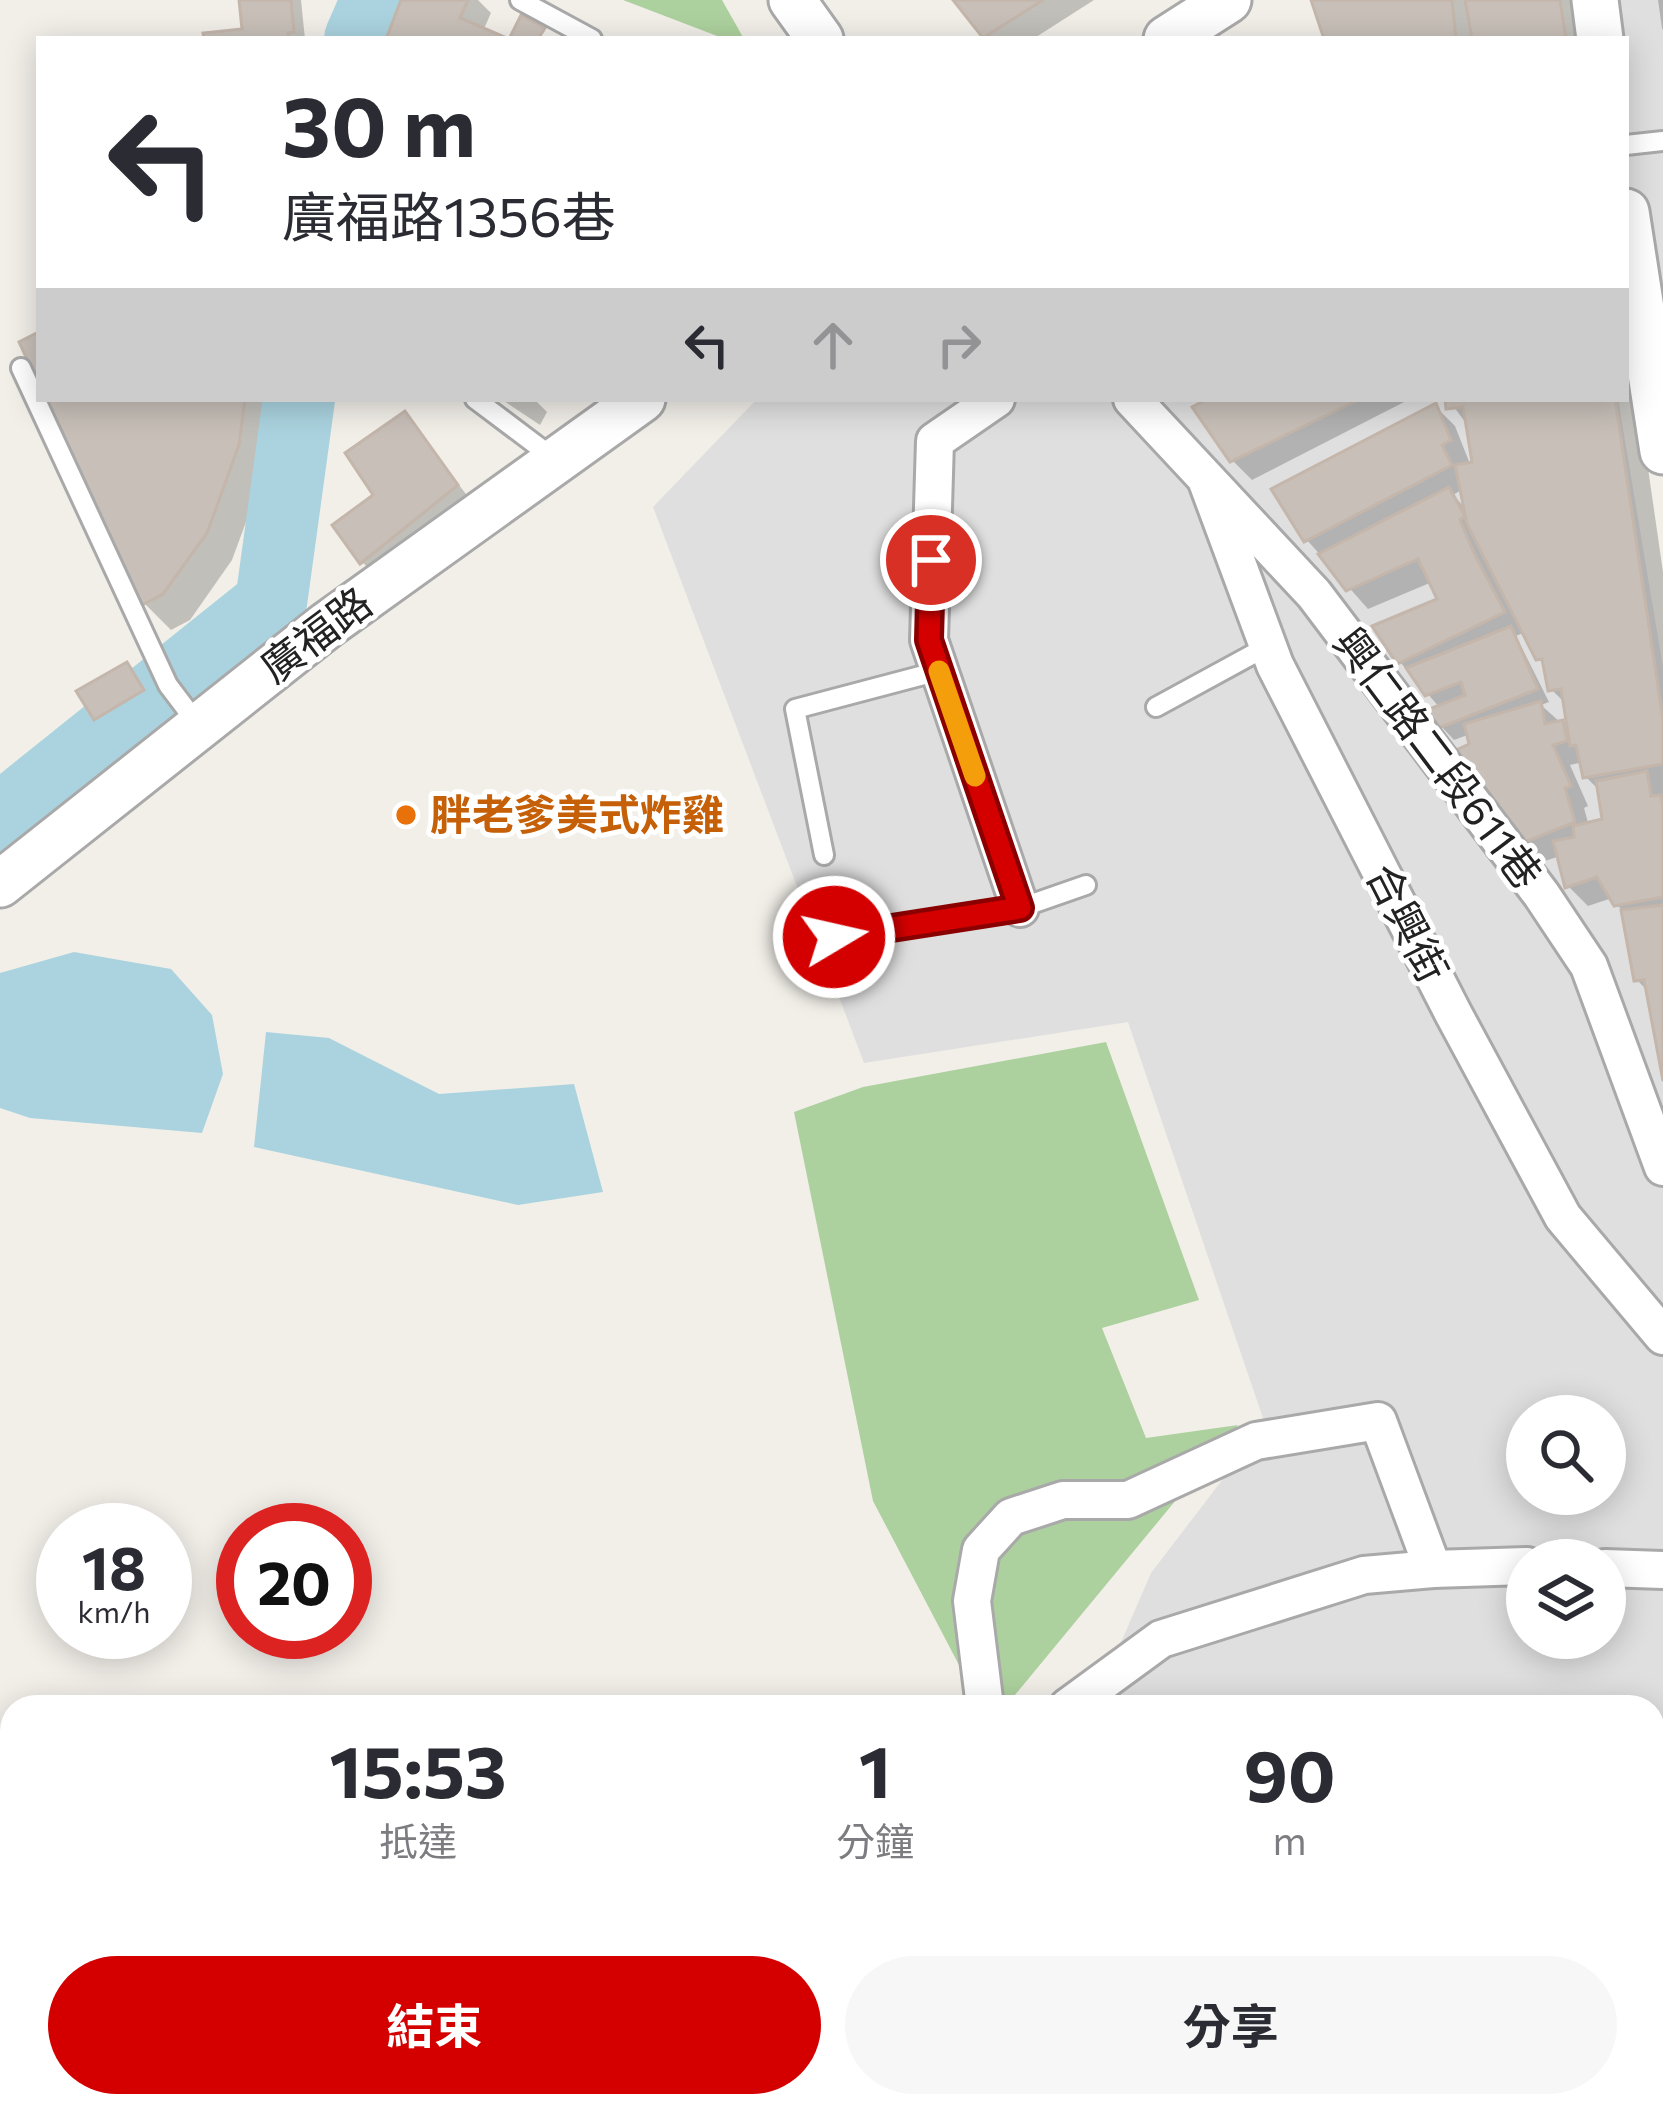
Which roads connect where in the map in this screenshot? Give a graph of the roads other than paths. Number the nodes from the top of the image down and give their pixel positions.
1 (520, 0) edge
2 (792, 0) edge
3 (1228, 0) edge
4 (1595, 0) edge
5 (586, 36) edge
6 (818, 36) edge
7 (1172, 36) edge
8 (1600, 36) edge
9 (1663, 141) edge
10 (1629, 145) edge
11 (1629, 228) edge
12 (21, 368) dead end
13 (1657, 381) edge
14 (36, 400) edge
15 (37, 402) edge
16 (479, 402) edge
17 (638, 402) edge
18 (992, 402) edge
19 (1135, 402) edge
20 (1663, 451) edge
21 (556, 460) junction
22 (1206, 479) junction
23 (1268, 646) junction
24 (939, 671) junction
25 (1156, 707) dead end
26 (199, 726) junction
27 (824, 855) dead end
28 (0, 884) edge
29 (1086, 885) dead end
30 (1020, 908) junction
31 (834, 937) dead end
32 (1663, 1167) edge
33 (1663, 1336) edge
34 (1506, 1567) edge
35 (1433, 1569) junction
36 (1626, 1569) edge
37 (1663, 1570) edge
38 (984, 1695) edge
39 (1084, 1695) edge

1 - 5 lane
2 - 6 street
3 - 7 street
4 - 8 street
9 - 10 lane
11 - 13 street
12 - 14 lane
13 - 20 street
15 - 26 lane
16 - 21 lane
17 - 21 street, 廣福路
18 - 24 street
19 - 22 street, 興仁路二段611巷
21 - 26 street, 廣福路
22 - 23 street, 合興街
22 - 32 street, 興仁路二段611巷
23 - 25 lane
23 - 33 street, 合興街
24 - 27 lane
24 - 30 street
26 - 28 street, 廣福路
29 - 30 lane
30 - 31 lane
34 - 35 street
35 - 38 street
35 - 39 street
36 - 37 street

